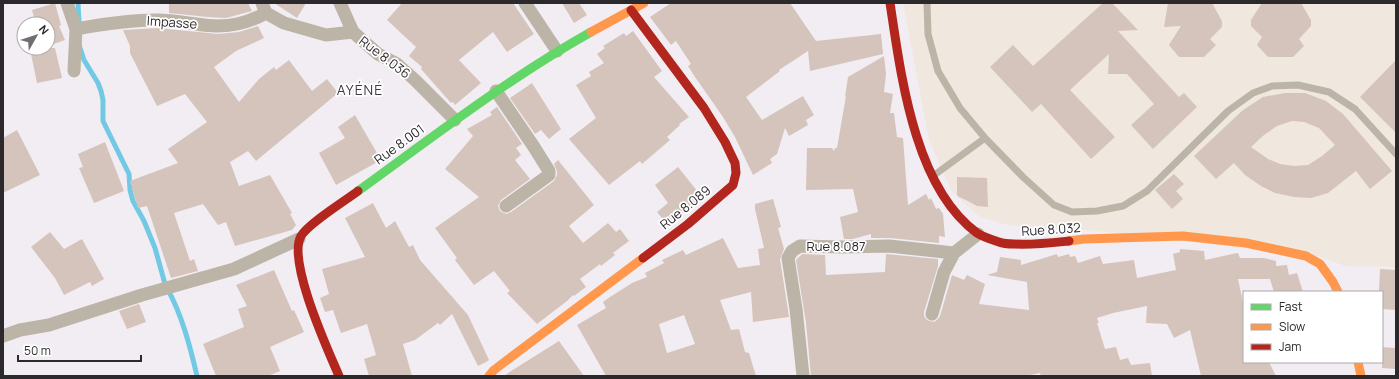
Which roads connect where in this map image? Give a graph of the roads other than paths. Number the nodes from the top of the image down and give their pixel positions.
1 (67, 3) edge
2 (340, 3) edge
3 (525, 3) edge
4 (644, 3) edge
5 (890, 3) edge
6 (927, 3) edge
7 (264, 8) edge
8 (631, 10) junction
9 (76, 29) junction
10 (353, 32) junction
11 (557, 51) junction
12 (74, 71) dead end
13 (496, 90) junction
14 (455, 120) junction
15 (985, 138) junction
16 (1396, 154) edge
17 (932, 176) junction
18 (506, 206) dead end
19 (978, 234) junction
20 (299, 239) junction
21 (954, 253) junction
22 (1338, 291) edge
23 (932, 314) dead end
24 (3, 336) edge
25 (1358, 363) edge
26 (339, 376) edge
27 (489, 376) edge
28 (803, 376) edge
29 (1361, 376) edge

1 - 9 street
2 - 10 street
3 - 11 street
4 - 8 street, Rue 8.001
5 - 17 street, Rue 8.032
6 - 15 lane
7 - 9 street, Impasse
7 - 10 street, Rue 8.036
8 - 11 street, Rue 8.001
8 - 27 street, Rue 8.089
9 - 12 street
10 - 14 street, Rue 8.036
11 - 13 street, Rue 8.001
13 - 14 street, Rue 8.001
13 - 18 street
14 - 20 street, Rue 8.001
15 - 16 lane
15 - 17 lane
17 - 19 street, Rue 8.032
19 - 21 street
19 - 22 street, Rue 8.032
20 - 24 street
20 - 26 street
21 - 23 street
21 - 28 street, Rue 8.087
25 - 29 street

